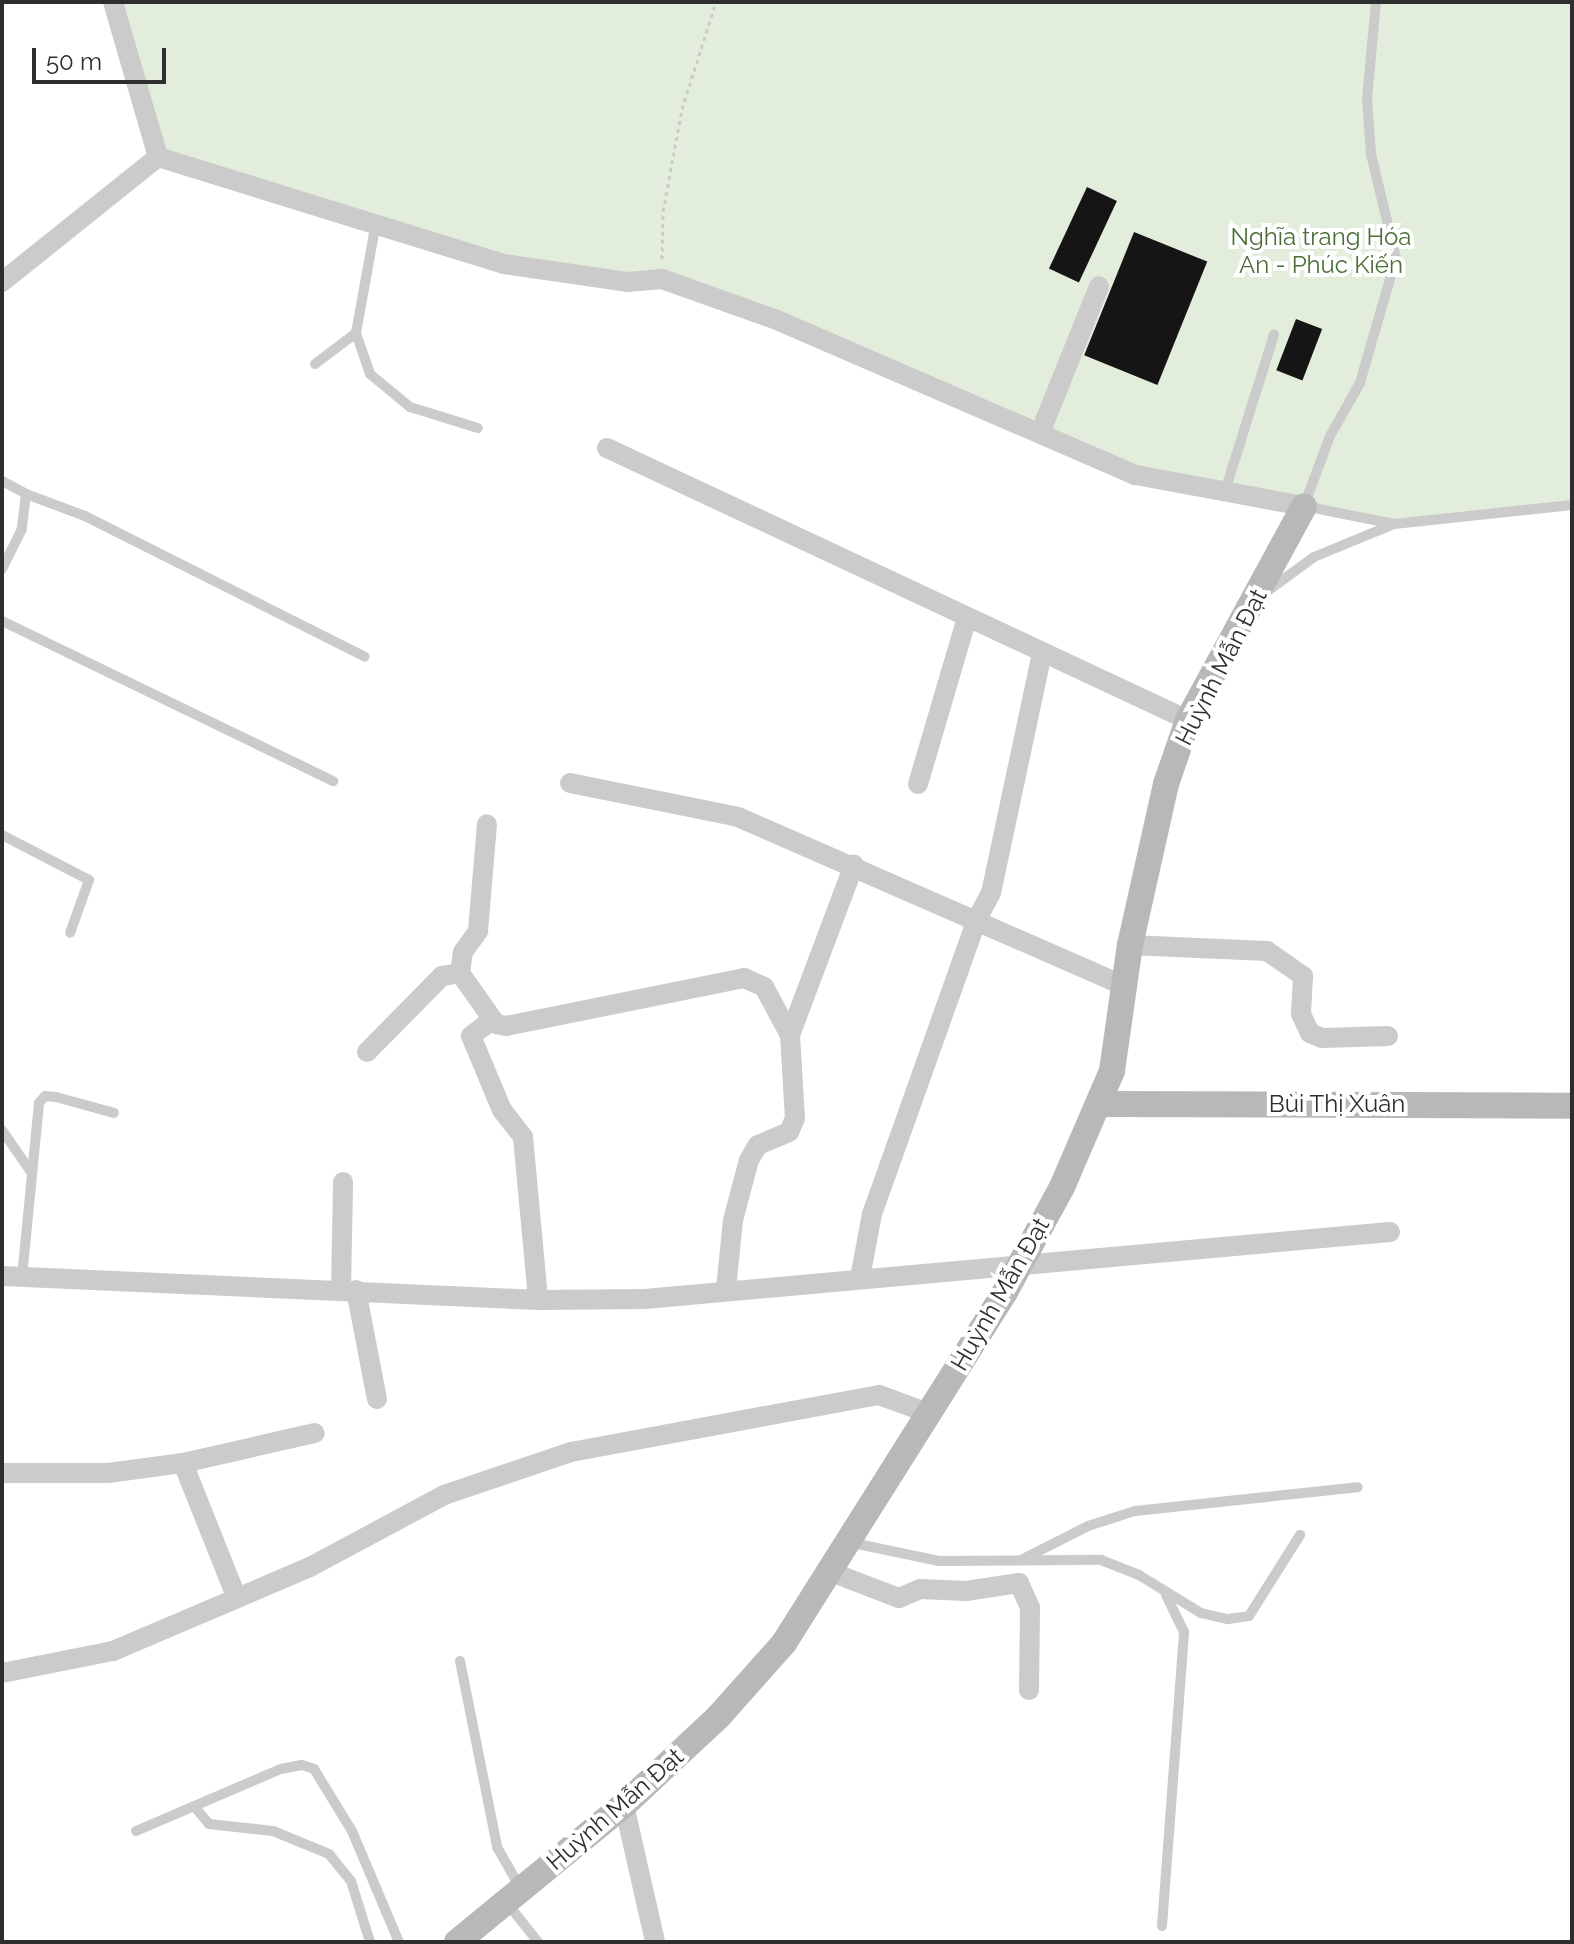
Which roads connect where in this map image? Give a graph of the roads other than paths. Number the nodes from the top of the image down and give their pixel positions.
1 (113, 2) edge
2 (1376, 2) edge
3 (158, 157) junction
4 (375, 228) junction
5 (2, 282) edge
6 (1099, 286) dead end
7 (356, 333) junction
8 (1274, 335) dead end
9 (315, 364) dead end
10 (478, 428) dead end
11 (1040, 433) junction
12 (607, 448) dead end
13 (2, 481) edge
14 (1225, 491) junction
15 (26, 494) junction
16 (1572, 505) edge
17 (1304, 506) junction
18 (1394, 524) junction
19 (2, 569) edge
20 (1251, 603) junction
21 (967, 618) junction
22 (2, 621) edge
23 (1042, 653) junction
24 (365, 657) dead end
25 (1188, 720) junction
26 (333, 781) dead end
27 (570, 783) dead end
28 (918, 784) dead end
29 (487, 824) dead end
30 (2, 835) edge
31 (854, 865) junction
32 (977, 919) junction
33 (70, 933) dead end
34 (1130, 945) junction
35 (460, 973) junction
36 (1124, 986) junction
37 (492, 1020) junction
38 (790, 1035) junction
39 (1388, 1036) dead end
40 (367, 1052) dead end
41 (1101, 1104) junction
42 (1572, 1106) edge
43 (114, 1113) dead end
44 (2, 1130) edge
45 (32, 1174) junction
46 (343, 1182) dead end
47 (1390, 1232) dead end
48 (1016, 1267) junction
49 (12, 1276) edge
50 (860, 1278) junction
51 (726, 1289) junction
52 (349, 1290) junction
53 (538, 1300) junction
54 (377, 1399) dead end
55 (928, 1413) junction
56 (315, 1433) dead end
57 (183, 1463) junction
58 (2, 1473) edge
59 (1358, 1487) dead end
60 (1300, 1535) dead end
61 (847, 1542) junction
62 (1021, 1561) junction
63 (831, 1572) junction
64 (1166, 1595) junction
65 (236, 1596) junction
66 (460, 1661) dead end
67 (2, 1673) edge
68 (1029, 1690) dead end
69 (624, 1805) junction
70 (194, 1806) junction
71 (136, 1831) dead end
72 (515, 1897) junction
73 (1162, 1926) dead end
74 (370, 1942) edge
75 (399, 1942) edge
76 (457, 1942) edge
77 (538, 1942) edge
78 (655, 1942) edge

1 - 3 street
2 - 17 lane
3 - 4 street
3 - 5 street
4 - 7 lane
4 - 11 street
6 - 11 street
7 - 9 lane
7 - 10 lane
8 - 14 lane
11 - 14 street
12 - 21 street
13 - 15 lane
14 - 17 street
15 - 19 lane
15 - 24 lane
16 - 18 lane
17 - 18 lane
17 - 20 main road, Huỳnh Mẫn Đạt
18 - 20 lane
20 - 25 main road, Huỳnh Mẫn Đạt
21 - 23 street
21 - 28 street
22 - 26 lane
23 - 25 street
23 - 32 street
25 - 34 main road, Huỳnh Mẫn Đạt
27 - 31 street
29 - 35 street
30 - 33 lane
31 - 32 street
31 - 38 street
32 - 36 street
32 - 50 street
34 - 36 main road, Huỳnh Mẫn Đạt
34 - 39 street
35 - 37 street
35 - 40 street
36 - 41 main road, Huỳnh Mẫn Đạt
37 - 38 street
37 - 53 street
38 - 51 street
41 - 42 main road, Bùi Thị Xuân
41 - 48 main road, Huỳnh Mẫn Đạt
43 - 45 lane
44 - 45 lane
45 - 49 lane
46 - 52 street
47 - 48 street
48 - 50 street
48 - 55 main road, Huỳnh Mẫn Đạt
49 - 52 street
50 - 51 street
51 - 53 street
52 - 53 street
52 - 54 street
55 - 61 main road, Huỳnh Mẫn Đạt
55 - 65 street
56 - 57 street
57 - 58 street
57 - 65 street
59 - 62 lane
60 - 64 lane
61 - 62 lane
61 - 63 main road, Huỳnh Mẫn Đạt
62 - 64 lane
63 - 68 street
63 - 69 main road, Huỳnh Mẫn Đạt
64 - 73 lane
65 - 67 street
66 - 72 lane
69 - 72 main road, Huỳnh Mẫn Đạt
69 - 78 street
70 - 71 lane
70 - 74 lane
70 - 75 lane
72 - 76 main road, Huỳnh Mẫn Đạt
72 - 77 lane

